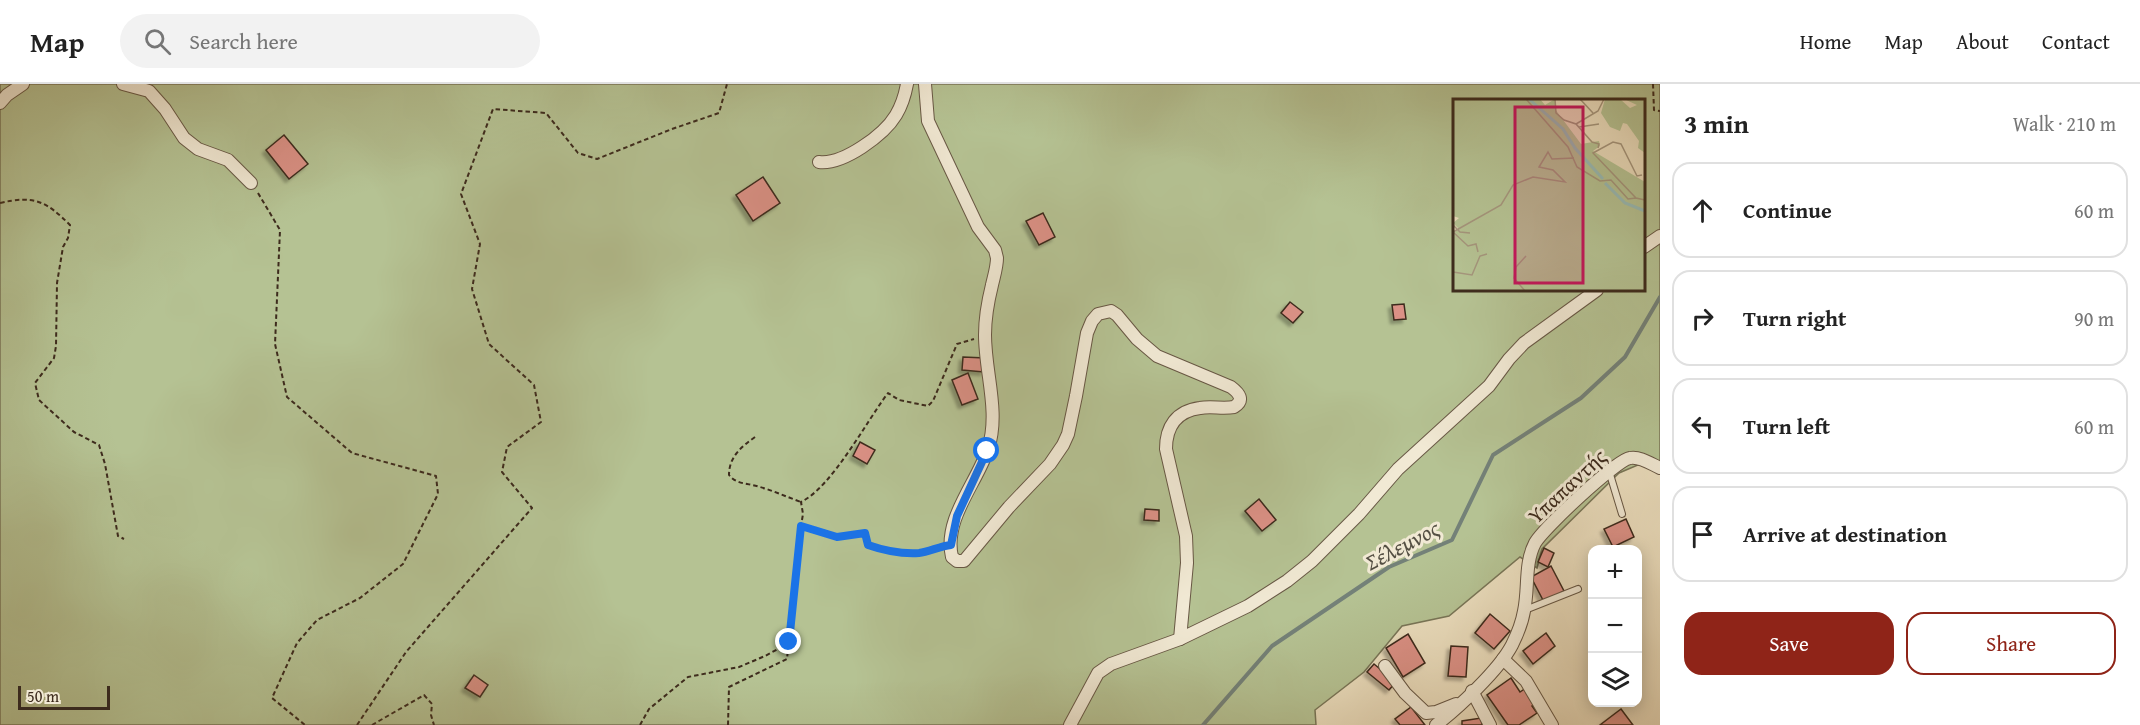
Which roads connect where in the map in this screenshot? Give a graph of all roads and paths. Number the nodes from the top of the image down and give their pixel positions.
1 (23, 84) edge
2 (123, 84) edge
3 (727, 84) edge
4 (907, 84) edge
5 (925, 84) edge
6 (1653, 84) edge
7 (0, 103) edge
8 (1660, 111) edge
9 (819, 162) dead end
10 (251, 183) joint
11 (0, 203) edge
12 (1660, 236) edge
13 (1645, 246) edge
14 (1596, 291) edge
15 (985, 336) junction
16 (755, 437) dead end
17 (1660, 468) edge
18 (1609, 470) junction
19 (801, 502) junction
20 (1622, 513) dead end
21 (801, 526) junction
22 (124, 539) dead end
23 (951, 545) junction
24 (1578, 589) dead end
25 (1524, 610) junction
26 (1180, 639) junction
27 (789, 642) junction
28 (1503, 659) junction
29 (1385, 666) dead end
30 (1472, 691) junction
31 (1462, 701) junction
32 (304, 725) edge
33 (357, 725) edge
34 (372, 725) edge
35 (434, 725) edge
36 (640, 725) edge
37 (728, 725) edge
38 (1070, 725) edge
39 (1436, 725) edge
40 (1490, 725) edge
41 (1552, 725) edge

1 - 7 street
2 - 10 street
3 - 33 path
4 - 9 street
5 - 15 street
6 - 8 path
10 - 32 path
11 - 22 path
12 - 13 street
14 - 26 street
15 - 19 path
15 - 23 street
16 - 19 path
17 - 18 street, Υπαπαντής
18 - 20 lane
18 - 25 street, Υπαπαντής
19 - 21 path
21 - 23 path
21 - 27 path
23 - 26 street
24 - 25 lane
25 - 28 street, Υπαπαντής
26 - 38 street
27 - 36 path
27 - 37 path
28 - 30 street, Υπαπαντής
28 - 41 street
29 - 31 street
30 - 31 street, Υπαπαντής
30 - 40 street
31 - 39 street, Υπαπαντής
34 - 35 path

